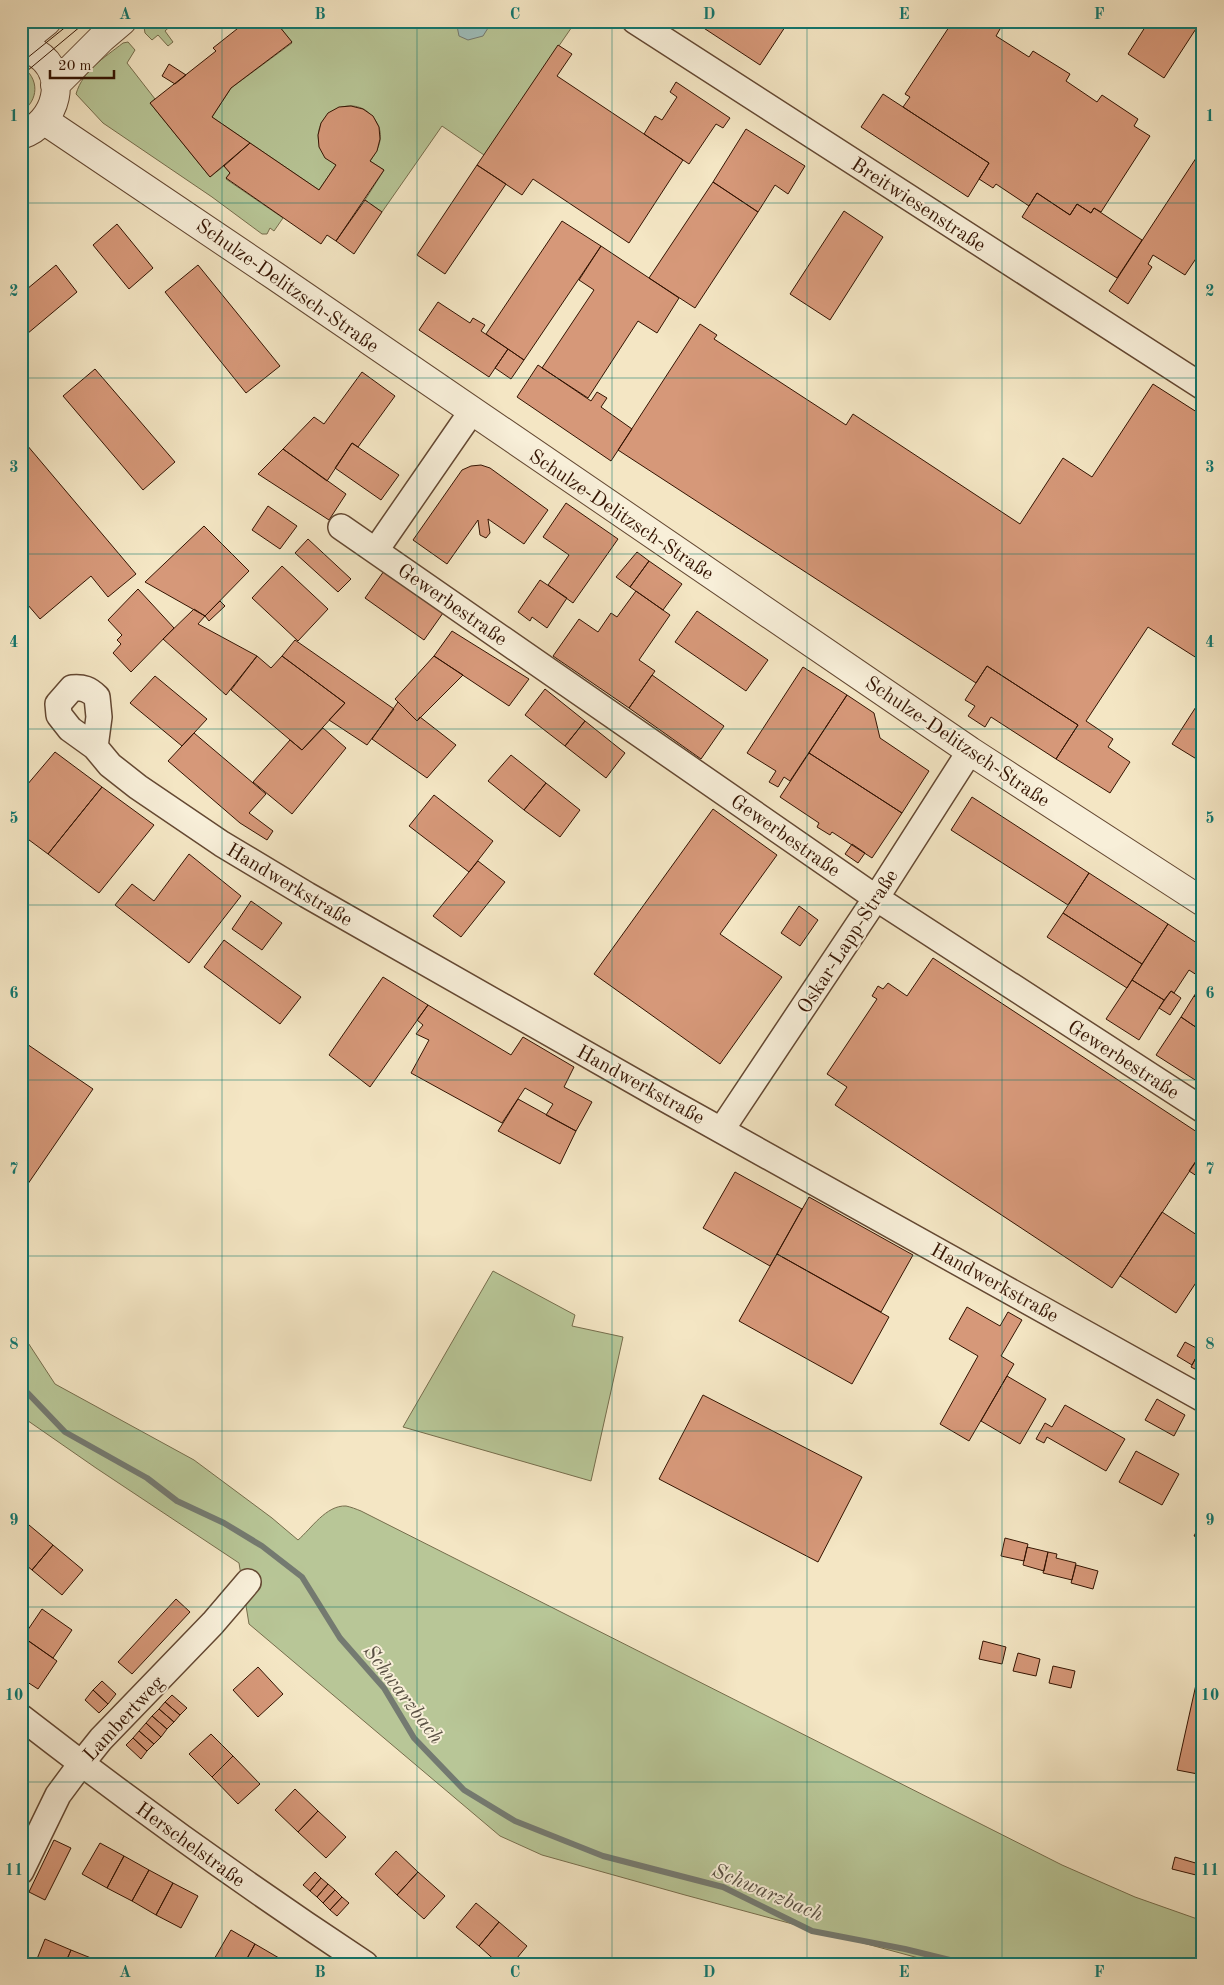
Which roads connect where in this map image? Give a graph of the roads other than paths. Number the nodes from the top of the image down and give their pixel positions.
1 (47, 21) edge
2 (122, 21) edge
3 (634, 21) edge
4 (21, 42) edge
5 (21, 48) edge
6 (55, 85) junction
7 (45, 121) junction
8 (21, 135) edge
9 (1203, 387) edge
10 (472, 411) junction
11 (342, 527) dead end
12 (376, 550) junction
13 (95, 747) dead end
14 (970, 751) junction
15 (876, 898) junction
16 (1203, 902) edge
17 (1203, 1110) edge
18 (722, 1129) junction
19 (1203, 1399) edge
20 (248, 1582) dead end
21 (21, 1717) edge
22 (81, 1764) junction
23 (21, 1871) edge
24 (365, 1964) edge

1 - 4 street
2 - 6 street
3 - 9 street, Breitwiesenstraße
5 - 6 street
6 - 7 street
7 - 8 street
7 - 10 street, Schulze-Delitzsch-Straße
10 - 12 street, Gewerbestraße
10 - 14 street, Schulze-Delitzsch-Straße
11 - 12 street, Gewerbestraße
12 - 15 street, Gewerbestraße
13 - 18 street, Handwerkstraße
14 - 15 street, Oskar-Lapp-Straße
14 - 16 street, Schulze-Delitzsch-Straße
15 - 17 street, Gewerbestraße
15 - 18 street, Oskar-Lapp-Straße
18 - 19 street, Handwerkstraße
20 - 22 street, Lambertweg
21 - 22 street, Herschelstraße
22 - 23 street, Lambertweg
22 - 24 street, Herschelstraße

